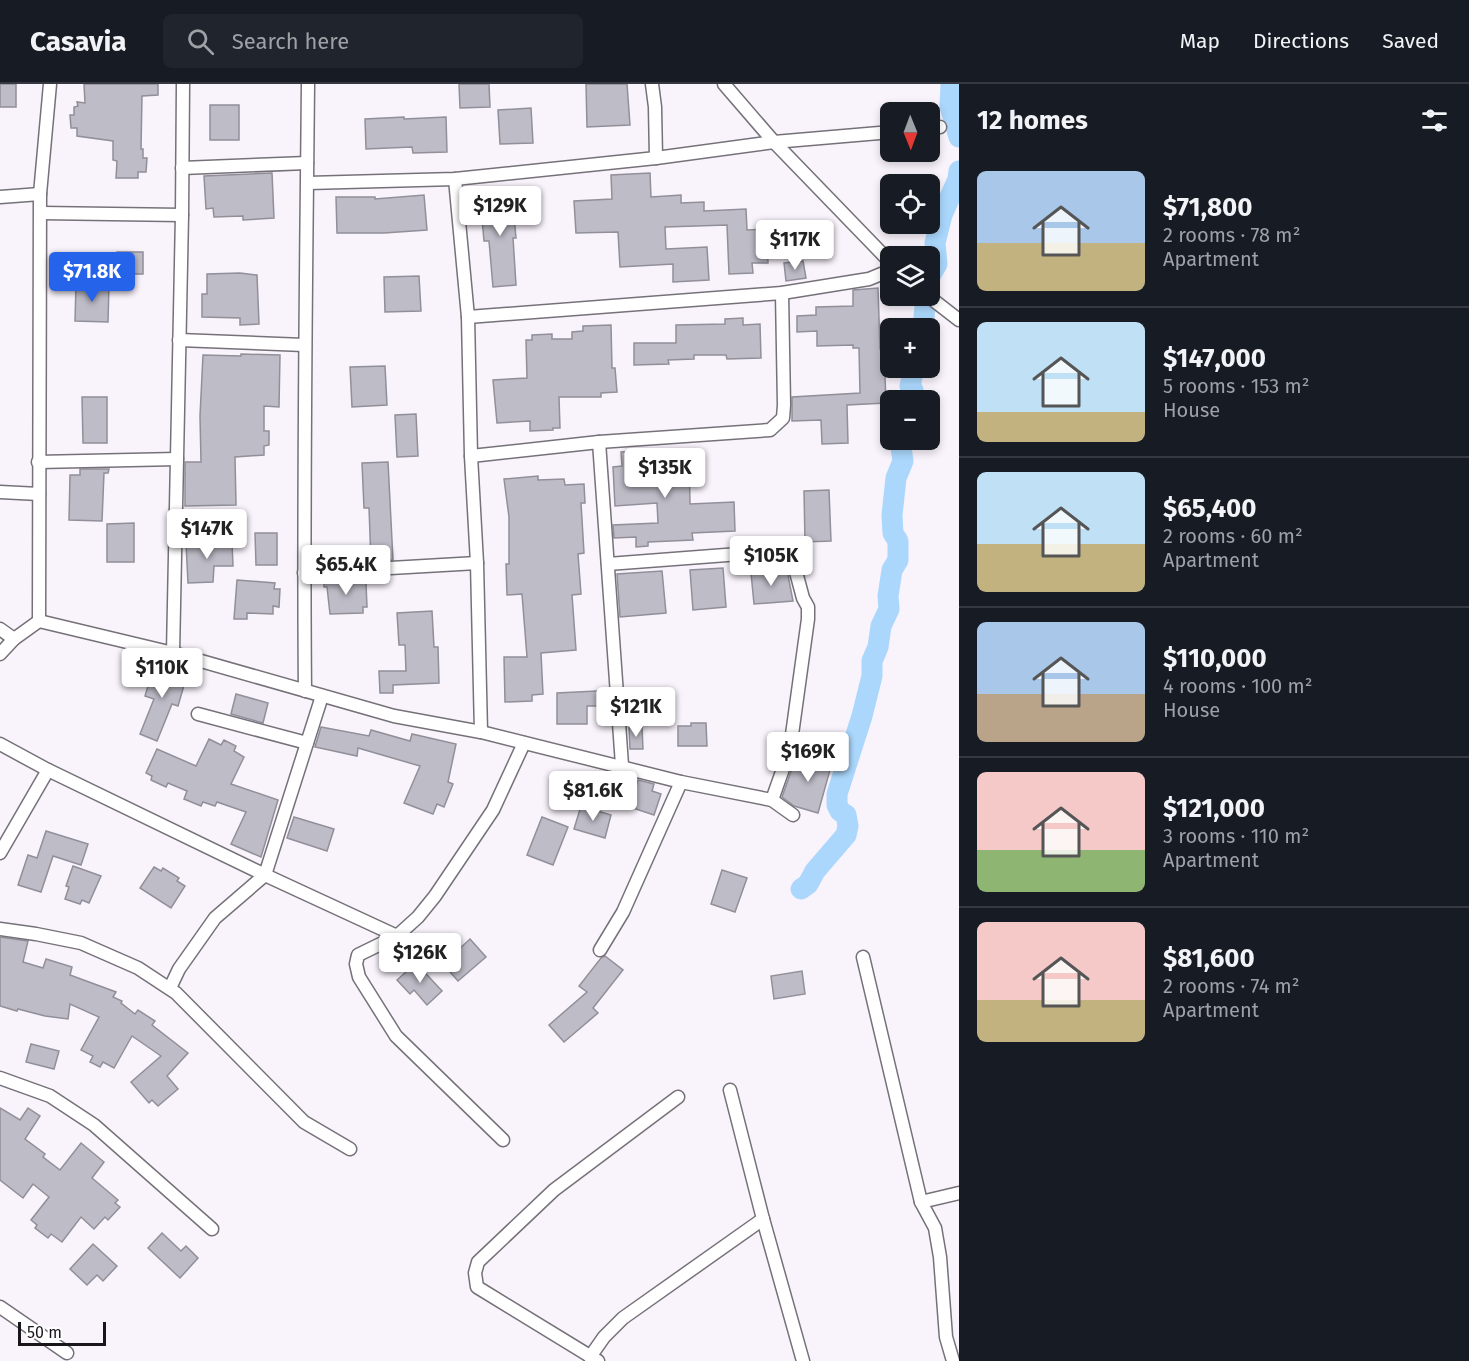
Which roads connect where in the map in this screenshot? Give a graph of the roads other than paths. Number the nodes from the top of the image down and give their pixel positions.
1 (50, 84) edge
2 (183, 84) edge
3 (308, 84) edge
4 (652, 84) edge
5 (724, 84) edge
6 (880, 133) edge
7 (774, 142) junction
8 (656, 158) junction
9 (307, 163) junction
10 (182, 168) junction
11 (454, 179) junction
12 (308, 183) junction
13 (40, 194) junction
14 (0, 197) edge
15 (40, 213) junction
16 (182, 215) junction
17 (880, 252) edge
18 (880, 274) edge
19 (782, 293) junction
20 (940, 305) edge
21 (468, 317) junction
22 (959, 320) edge
23 (178, 340) junction
24 (304, 345) junction
25 (599, 442) junction
26 (471, 456) junction
27 (177, 459) junction
28 (38, 462) junction
29 (0, 492) edge
30 (39, 494) junction
31 (477, 563) junction
32 (608, 564) junction
33 (304, 573) junction
34 (39, 621) junction
35 (0, 629) edge
36 (14, 639) junction
37 (173, 653) junction
38 (0, 654) edge
39 (305, 691) junction
40 (322, 696) junction
41 (198, 714) dead end
42 (481, 732) junction
43 (307, 743) junction
44 (524, 743) junction
45 (0, 744) edge
46 (622, 765) junction
47 (48, 770) junction
48 (681, 782) junction
49 (772, 801) junction
50 (793, 815) dead end
51 (0, 853) edge
52 (265, 875) junction
53 (0, 929) edge
54 (396, 936) junction
55 (600, 950) dead end
56 (863, 957) dead end
57 (170, 988) junction
58 (0, 1078) edge
59 (730, 1090) dead end
60 (678, 1097) dead end
61 (503, 1140) dead end
62 (350, 1149) dead end
63 (959, 1193) edge
64 (921, 1202) junction
65 (763, 1219) junction
66 (212, 1229) dead end
67 (0, 1307) edge
68 (959, 1338) edge
69 (67, 1353) dead end
70 (952, 1356) edge
71 (594, 1359) edge
72 (802, 1361) edge

1 - 13 street
2 - 10 street
3 - 9 street
4 - 8 street
5 - 7 street
6 - 7 street
7 - 8 street
7 - 17 street
8 - 11 street
9 - 10 street
9 - 12 street
10 - 16 street
11 - 12 street
11 - 21 street
12 - 24 street
13 - 14 street
13 - 15 street
15 - 16 street
15 - 28 street
16 - 23 street
18 - 19 street
19 - 21 street
19 - 25 street
20 - 22 street
21 - 26 street
23 - 24 street
23 - 27 street
24 - 33 street
25 - 26 street
25 - 32 street
26 - 31 street
27 - 28 street
27 - 37 street
28 - 30 street
29 - 30 street
30 - 34 street
31 - 33 street
31 - 42 street
32 - 46 street
32 - 49 street
33 - 39 street
34 - 36 street
34 - 37 street
35 - 36 street
36 - 38 street
37 - 39 street
39 - 40 street
40 - 42 street
40 - 43 street
41 - 43 street
42 - 44 street
43 - 52 street
44 - 46 street
44 - 54 street
45 - 47 street
46 - 48 street
47 - 51 street
47 - 52 street
48 - 49 street
48 - 55 street
49 - 50 street
52 - 54 street
52 - 57 street
53 - 57 street
54 - 61 street
56 - 64 street
57 - 62 street
58 - 66 street
59 - 65 street
60 - 71 street
63 - 64 street
64 - 70 street
65 - 71 street
65 - 72 street
67 - 69 street
68 - 70 street

